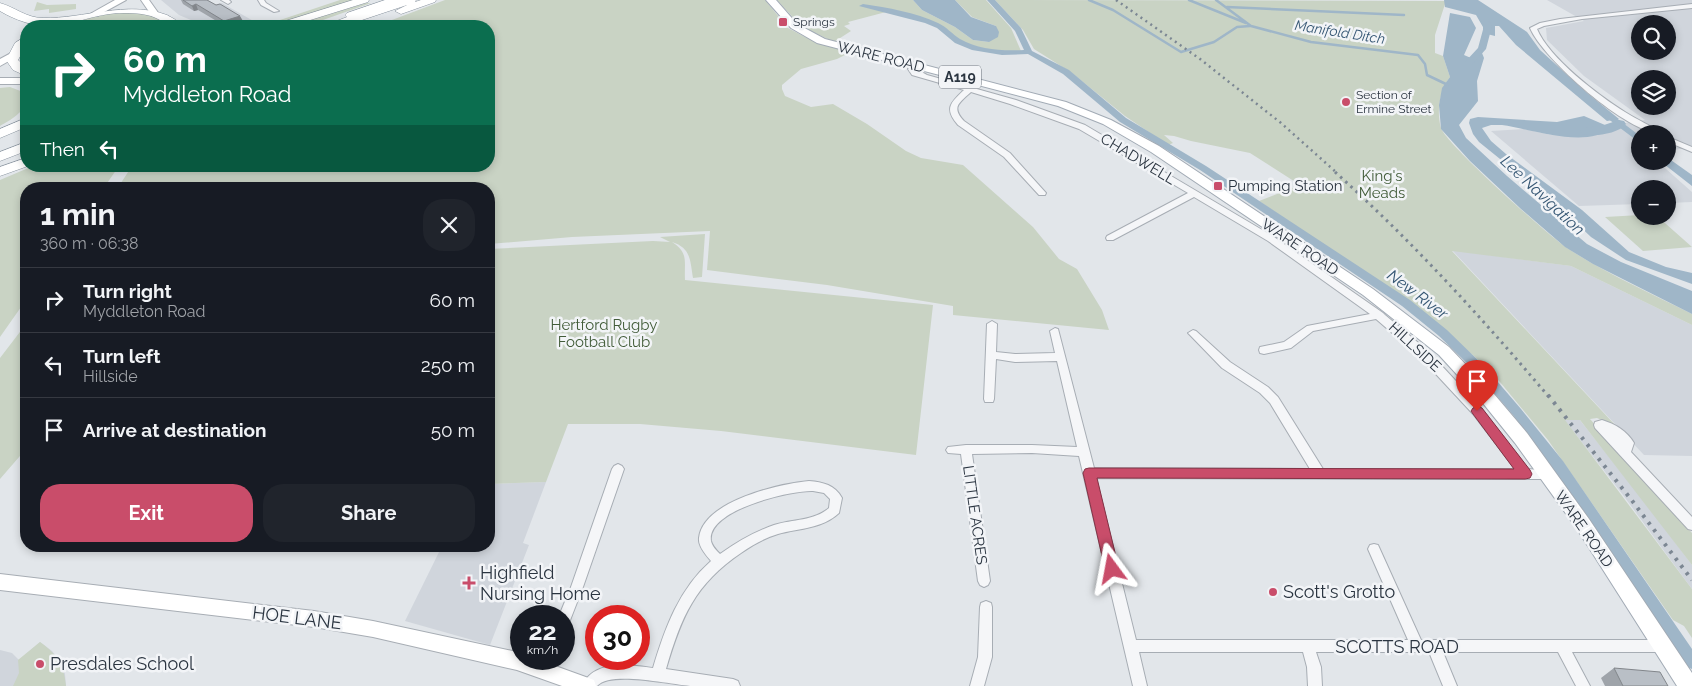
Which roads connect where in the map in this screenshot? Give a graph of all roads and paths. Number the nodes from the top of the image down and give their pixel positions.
1 (122, 0) edge
2 (145, 0) edge
3 (261, 0) edge
4 (364, 0) edge
5 (396, 0) edge
6 (411, 0) edge
7 (431, 0) edge
8 (771, 0) edge
9 (0, 6) edge
10 (1692, 6) edge
11 (276, 11) dead end
12 (94, 14) junction
13 (155, 14) junction
14 (0, 19) edge
15 (69, 19) joint
16 (28, 20) edge
17 (50, 20) edge
18 (166, 20) edge
19 (299, 20) edge
20 (336, 20) edge
21 (352, 20) edge
22 (377, 20) edge
23 (18, 40) edge
24 (0, 63) edge
25 (915, 65) junction
26 (20, 68) edge
27 (0, 81) edge
28 (20, 81) edge
29 (970, 89) junction
30 (20, 125) edge
31 (1643, 125) edge
32 (0, 134) edge
33 (20, 141) edge
34 (1676, 143) edge
35 (0, 149) edge
36 (20, 149) edge
37 (1692, 150) edge
38 (0, 157) edge
39 (20, 164) edge
40 (0, 172) edge
41 (1042, 193) dead end
42 (1195, 193) junction
43 (1110, 238) dead end
44 (1349, 292) joint
45 (1380, 315) junction
46 (992, 324) dead end
47 (1055, 331) dead end
48 (1193, 333) dead end
49 (1264, 350) dead end
50 (990, 355) junction
51 (1061, 357) junction
52 (989, 398) dead end
53 (966, 449) junction
54 (952, 450) dead end
55 (1623, 451) dead end
56 (1084, 452) junction
57 (618, 470) dead end
58 (1089, 473) junction
59 (1319, 473) junction
60 (1525, 474) junction
61 (1546, 474) junction
62 (1692, 525) edge
63 (1374, 548) dead end
64 (718, 561) junction
65 (984, 581) dead end
66 (0, 582) edge
67 (569, 605) edge
68 (986, 607) dead end
69 (1131, 646) junction
70 (1434, 646) junction
71 (1662, 646) junction
72 (1308, 647) junction
73 (1418, 647) junction
74 (1562, 647) junction
75 (510, 657) edge
76 (554, 670) edge
77 (658, 675) junction
78 (588, 686) edge
79 (733, 686) edge
80 (977, 686) edge
81 (1140, 686) edge
82 (1315, 686) edge
83 (1450, 686) edge
84 (1583, 686) edge
85 (1689, 686) edge

1 - 12 street
2 - 13 street
3 - 11 street
4 - 19 highway
5 - 20 highway
6 - 21 highway
7 - 22 highway
8 - 25 main road, WARE ROAD / A119
9 - 16 highway
10 - 31 street
12 - 13 highway
12 - 15 highway
13 - 18 highway
14 - 23 highway
15 - 17 highway
23 - 24 street
23 - 26 highway
25 - 29 street, CHADWELL
25 - 61 main road, WARE ROAD / A119
27 - 28 street
29 - 41 street
29 - 42 street, CHADWELL
30 - 32 highway
33 - 35 highway
34 - 37 street
36 - 38 highway
39 - 40 highway
42 - 43 street
42 - 44 street, CHADWELL
44 - 45 street, HILLSIDE
45 - 49 street, HILLSIDE
45 - 60 street, HILLSIDE
46 - 50 street
47 - 51 street
48 - 59 street
50 - 51 street
50 - 52 street
51 - 56 street
53 - 54 street, LITTLE ACRES
53 - 56 street, LITTLE ACRES
53 - 65 street, LITTLE ACRES
55 - 62 street
56 - 58 street
57 - 67 street
58 - 59 street
58 - 69 street
59 - 60 street
60 - 61 street
61 - 71 main road, WARE ROAD / A119
63 - 73 street
64 - 64 street
64 - 77 street
66 - 75 street, HOE LANE
68 - 80 street
69 - 72 street, SCOTTS ROAD
69 - 81 street
70 - 73 street, SCOTTS ROAD
70 - 74 street, SCOTTS ROAD
70 - 83 street
71 - 74 street, SCOTTS ROAD
71 - 85 main road, WARE ROAD / A119
72 - 73 street, SCOTTS ROAD
72 - 82 street
74 - 84 street
76 - 78 street, HOE LANE
77 - 78 street
77 - 79 street

